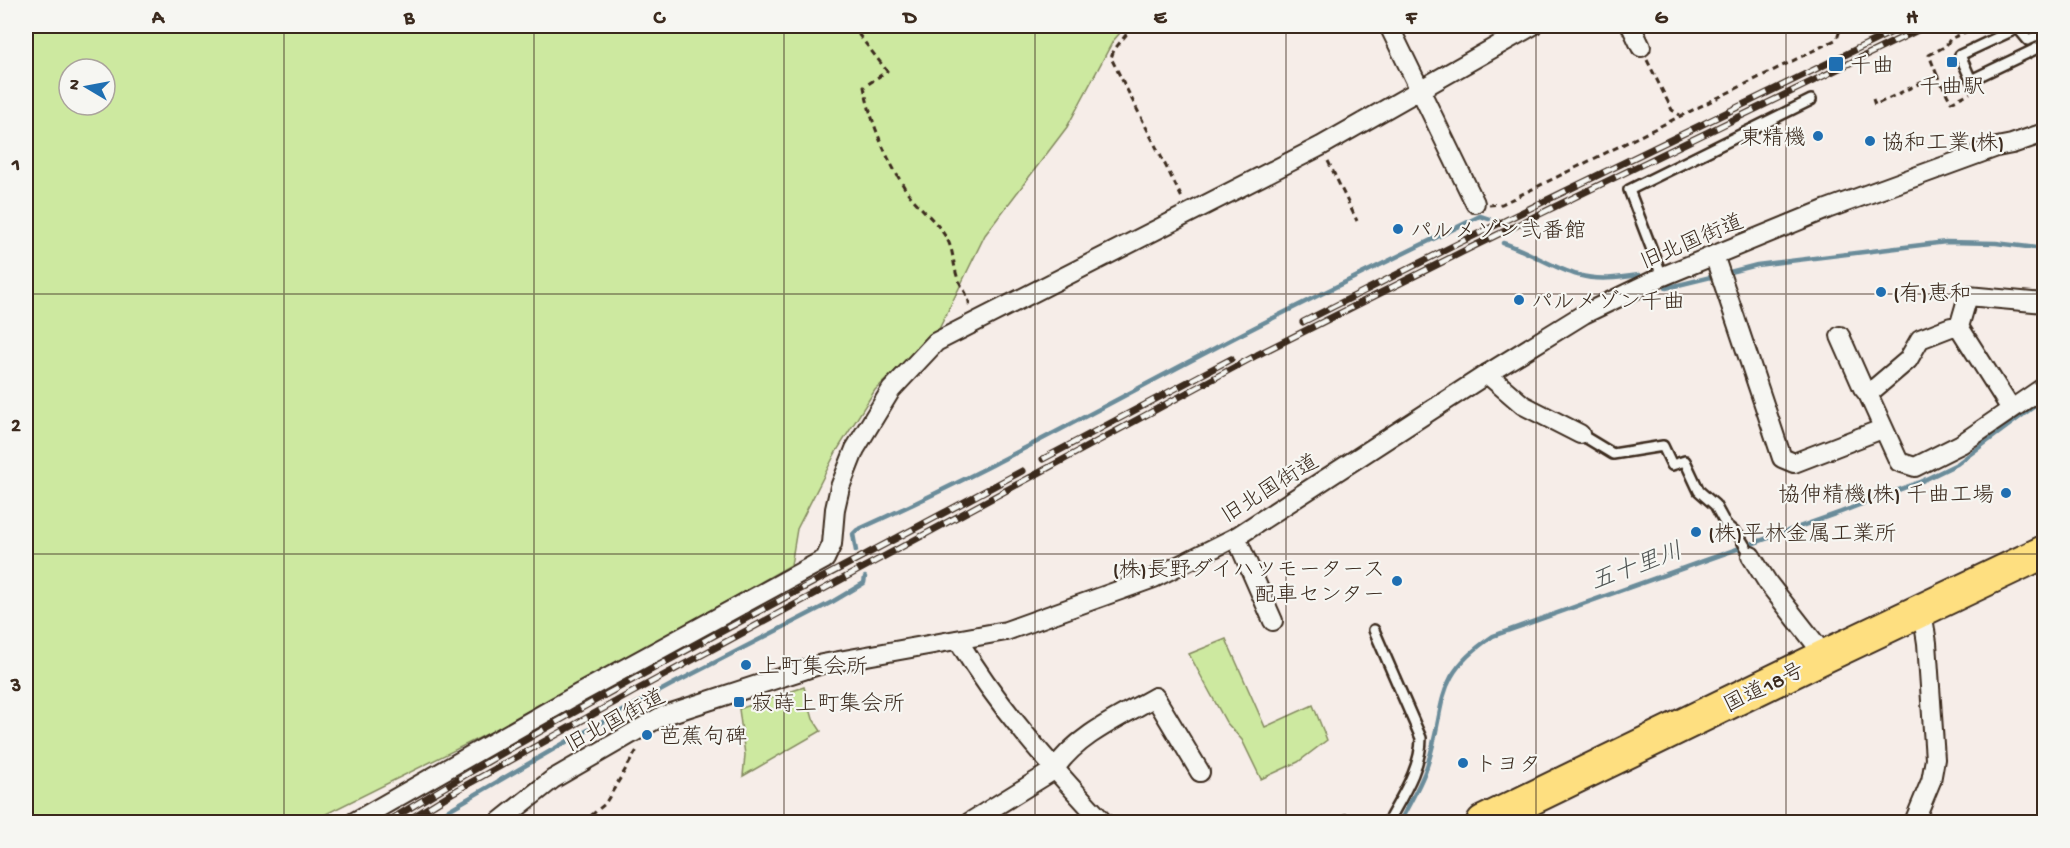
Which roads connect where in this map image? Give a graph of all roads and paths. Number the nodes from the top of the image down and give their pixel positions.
1 (852, 26) edge
2 (1133, 26) edge
3 (1389, 26) edge
4 (1532, 26) edge
5 (1631, 26) edge
6 (1835, 26) edge
7 (1849, 26) edge
8 (1978, 26) edge
9 (1840, 30) junction
10 (2044, 33) edge
11 (2044, 45) edge
12 (1641, 47) joint
13 (1937, 75) junction
14 (1421, 88) junction
15 (1873, 99) dead end
16 (1811, 100) dead end
17 (1951, 102) dead end
18 (1681, 116) junction
19 (2044, 133) edge
20 (1321, 146) junction
21 (1475, 203) joint
22 (1190, 213) junction
23 (1357, 221) dead end
24 (1718, 268) junction
25 (1662, 276) junction
26 (2044, 303) edge
27 (1959, 327) junction
28 (949, 336) junction
29 (1840, 336) dead end
30 (1486, 374) junction
31 (2044, 387) edge
32 (1868, 394) junction
33 (2011, 409) junction
34 (1882, 429) junction
35 (1580, 434) joint
36 (1236, 537) junction
37 (2044, 552) edge
38 (1749, 555) joint
39 (1922, 611) junction
40 (1273, 621) dead end
41 (1374, 630) dead end
42 (958, 640) junction
43 (1825, 656) junction
44 (640, 729) junction
45 (1054, 770) junction
46 (1200, 772) dead end
47 (1918, 821) edge
48 (354, 822) edge
49 (498, 822) edge
50 (583, 822) edge
51 (970, 822) edge
52 (1103, 822) edge
53 (1388, 822) edge
54 (1483, 822) edge

1 - 28 path
2 - 22 path
3 - 14 street
4 - 14 street
5 - 12 street
6 - 9 path
7 - 9 path
8 - 13 path
9 - 18 path
10 - 11 lane
12 - 18 path
13 - 15 path
13 - 17 path
14 - 20 street
14 - 21 street
16 - 25 lane
18 - 21 path
19 - 24 street, 旧北国街道
20 - 22 street
20 - 23 path
22 - 28 street
24 - 25 street, 旧北国街道
24 - 34 street
25 - 30 street, 旧北国街道
26 - 27 street
27 - 32 street
27 - 33 street
28 - 48 street
29 - 32 street
30 - 35 street
30 - 36 street, 旧北国街道
31 - 33 street
32 - 34 street
33 - 34 street
35 - 38 lane
36 - 40 street
36 - 42 street, 旧北国街道
37 - 39 highway, 国道18号
38 - 43 street
39 - 43 highway, 国道18号
39 - 47 street
41 - 53 lane
42 - 44 street, 旧北国街道
42 - 45 street
43 - 54 highway, 国道18号
44 - 49 street, 旧北国街道
44 - 50 path
45 - 46 street
45 - 51 street
45 - 52 street

